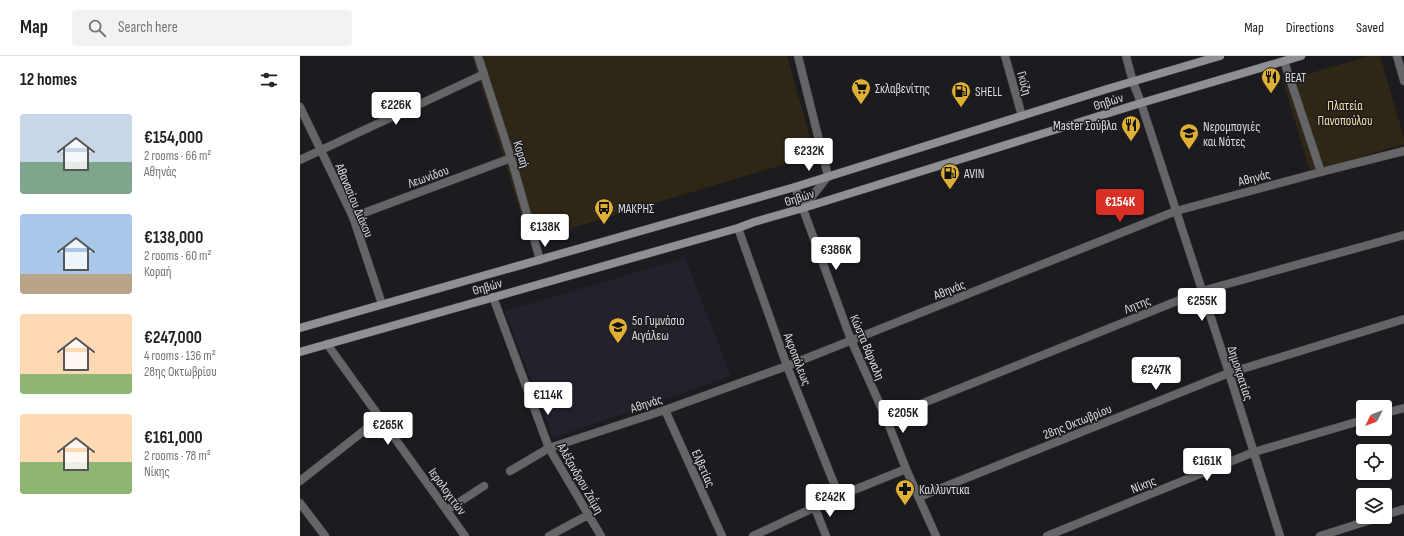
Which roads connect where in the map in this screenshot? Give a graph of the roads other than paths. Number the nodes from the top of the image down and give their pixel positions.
1 (478, 56) edge
2 (798, 56) edge
3 (1005, 56) edge
4 (1126, 56) edge
5 (1220, 56) edge
6 (1302, 56) edge
7 (1397, 56) edge
8 (1284, 61) junction
9 (484, 74) junction
10 (1404, 81) edge
11 (1133, 82) junction
12 (1141, 103) junction
13 (300, 107) edge
14 (1022, 116) junction
15 (320, 150) junction
16 (1404, 151) edge
17 (511, 158) junction
18 (300, 160) edge
19 (1321, 172) junction
20 (828, 176) junction
21 (795, 187) junction
22 (803, 208) junction
23 (1176, 211) junction
24 (352, 217) junction
25 (738, 228) junction
26 (1404, 235) edge
27 (540, 260) junction
28 (1202, 291) junction
29 (493, 297) junction
30 (382, 304) junction
31 (1404, 319) edge
32 (300, 328) edge
33 (851, 340) junction
34 (327, 344) junction
35 (300, 352) edge
36 (787, 366) junction
37 (1229, 373) junction
38 (1404, 408) edge
39 (665, 410) junction
40 (1392, 411) edge
41 (380, 418) junction
42 (886, 418) junction
43 (1356, 422) edge
44 (549, 448) junction
45 (1254, 452) junction
46 (906, 469) junction
47 (510, 471) dead end
48 (300, 481) edge
49 (484, 486) dead end
50 (839, 496) junction
51 (919, 497) junction
52 (300, 503) edge
53 (815, 508) junction
54 (1404, 509) edge
55 (447, 510) junction
56 (1392, 513) edge
57 (588, 515) junction
58 (1358, 524) edge
59 (325, 536) edge
60 (465, 536) edge
61 (549, 536) edge
62 (601, 536) edge
63 (722, 536) edge
64 (753, 536) edge
65 (826, 536) edge
66 (936, 536) edge
67 (1047, 536) edge
68 (1280, 536) edge
69 (1320, 536) edge

1 - 9 street, Κοραή
2 - 20 street
3 - 14 street, Γκύζη
4 - 11 street, Δημοκρατίας
5 - 11 main road, Θηβών
6 - 8 main road, Θηβών
7 - 10 street
8 - 12 main road, Θηβών
8 - 19 street
9 - 15 street
9 - 17 street, Κοραή
11 - 12 street, Δημοκρατίας
11 - 14 main road, Θηβών
12 - 22 main road, Θηβών
12 - 23 street, Δημοκρατίας
13 - 15 street, Αθανασίου Διάκου
14 - 20 main road, Θηβών
15 - 18 street
15 - 24 street, Αθανασίου Διάκου
16 - 19 street, Αθηνάς
17 - 24 street, Λεωνίδου
17 - 27 street, Κοραή
19 - 23 street, Αθηνάς
20 - 21 main road, Θηβών
20 - 22 street
21 - 22 street, Κώστα Βάρναλη
21 - 27 main road, Θηβών
22 - 25 main road, Θηβών
22 - 33 street, Κώστα Βάρναλη
23 - 28 street, Δημοκρατίας
23 - 33 street, Αθηνάς
24 - 30 street, Αθανασίου Διάκου
25 - 29 main road, Θηβών
25 - 36 street, Ακροπόλεως
26 - 28 street, Λητης
27 - 30 main road, Θηβών
28 - 37 street, Δημοκρατίας
28 - 42 street, Λητης
29 - 34 main road, Θηβών
29 - 44 street, Αλέξανδρου Ζαΐμη
30 - 32 main road, Θηβών
31 - 37 street, 28ης Οκτωβρίου
33 - 36 street, Αθηνάς
33 - 42 street, Κώστα Βάρναλη
34 - 35 main road, Θηβών
34 - 41 street, Ιερολοχιτών
36 - 39 street, Αθηνάς
36 - 50 street, Ακροπόλεως
37 - 45 street, Δημοκρατίας
37 - 51 street, 28ης Οκτωβρίου
38 - 40 street
39 - 44 street, Αθηνάς
39 - 63 street, Ελβετίας
41 - 48 street
41 - 55 street, Ιερολοχιτών
42 - 46 street, Κώστα Βάρναλη
43 - 45 street, Νίκης
44 - 47 street, Αθηνάς
44 - 57 street, Αλέξανδρου Ζαΐμη
45 - 67 street, Νίκης
45 - 68 street, Δημοκρατίας
46 - 50 street
46 - 51 street, Κώστα Βάρναλη
49 - 55 street
50 - 53 street
51 - 66 street, Κώστα Βάρναλη
52 - 59 street
53 - 64 street
53 - 65 street
54 - 56 street
55 - 60 street, Ιερολοχιτών
57 - 61 street
57 - 62 street, Αλέξανδρου Ζαΐμη
58 - 69 street

